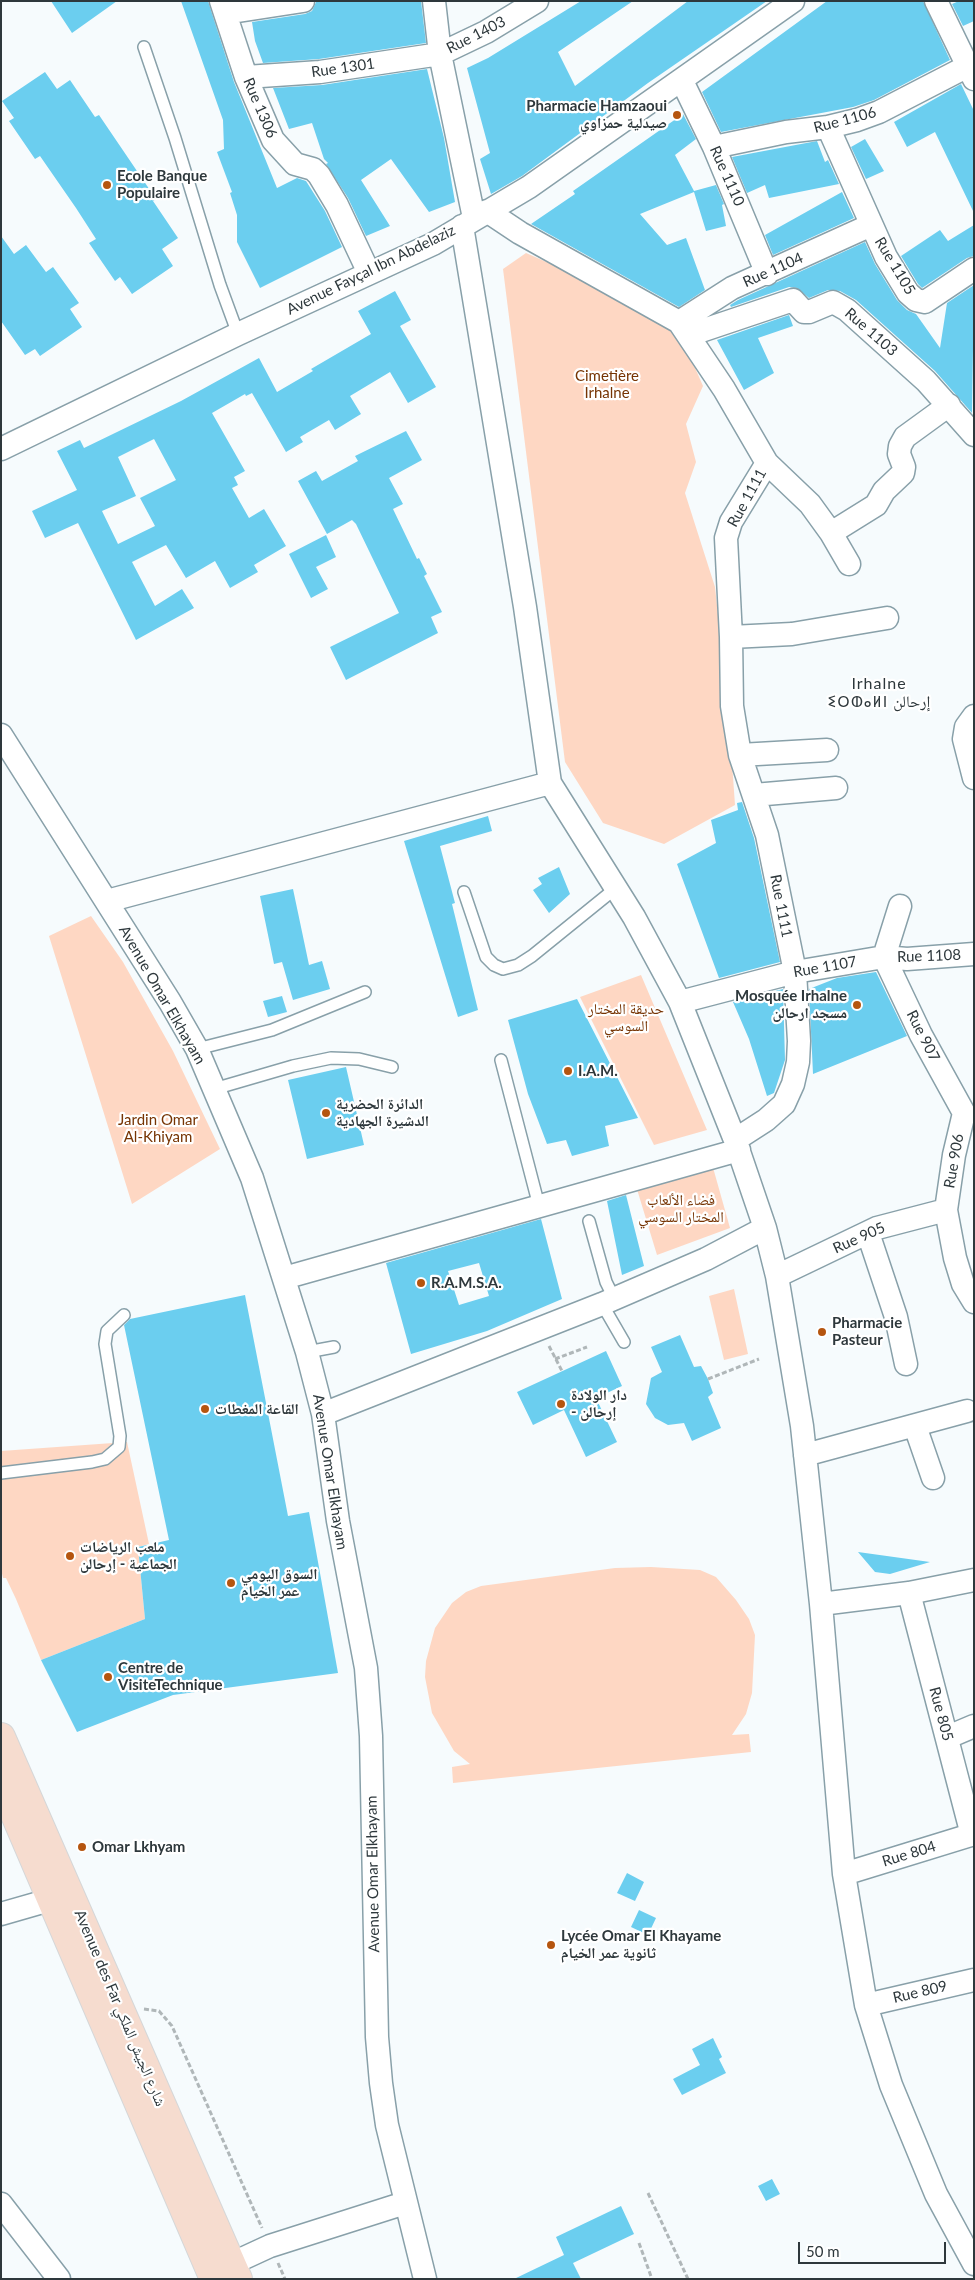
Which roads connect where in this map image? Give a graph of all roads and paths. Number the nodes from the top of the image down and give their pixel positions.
1 (304, 1) edge
2 (434, 1) edge
3 (537, 1) edge
4 (793, 1) edge
5 (936, 1) edge
6 (223, 7) edge
7 (144, 48) dead end
8 (440, 54) junction
9 (971, 73) edge
10 (246, 76) junction
11 (682, 81) junction
12 (828, 127) junction
13 (714, 147) junction
14 (474, 219) junction
15 (871, 225) junction
16 (776, 269) junction
17 (974, 269) edge
18 (370, 273) junction
19 (793, 300) junction
20 (684, 328) junction
21 (238, 334) junction
22 (949, 405) junction
23 (974, 435) edge
24 (1, 449) edge
25 (767, 463) junction
26 (831, 532) junction
27 (850, 564) dead end
28 (887, 618) dead end
29 (732, 638) junction
30 (974, 716) edge
31 (1, 736) edge
32 (827, 750) dead end
33 (740, 755) junction
34 (974, 778) edge
35 (550, 783) junction
36 (836, 788) dead end
37 (754, 795) junction
38 (616, 888) junction
39 (464, 892) dead end
40 (107, 901) junction
41 (900, 906) dead end
42 (974, 954) edge
43 (884, 957) junction
44 (795, 972) junction
45 (365, 992) dead end
46 (680, 1002) junction
47 (196, 1049) junction
48 (501, 1060) dead end
49 (392, 1067) dead end
50 (214, 1089) junction
51 (969, 1108) edge
52 (737, 1145) junction
53 (540, 1206) junction
54 (946, 1210) junction
55 (589, 1220) dead end
56 (764, 1228) junction
57 (868, 1233) junction
58 (777, 1276) junction
59 (284, 1278) junction
60 (608, 1301) junction
61 (974, 1302) edge
62 (124, 1314) dead end
63 (547, 1341) dead end
64 (624, 1342) dead end
65 (334, 1347) dead end
66 (587, 1347) dead end
67 (307, 1352) junction
68 (555, 1359) junction
69 (759, 1359) dead end
70 (906, 1364) dead end
71 (562, 1371) dead end
72 (708, 1378) dead end
73 (967, 1411) dead end
74 (323, 1414) junction
75 (916, 1426) junction
76 (805, 1455) junction
77 (1, 1473) edge
78 (933, 1478) dead end
79 (974, 1580) edge
80 (909, 1593) junction
81 (822, 1604) junction
82 (974, 1726) edge
83 (1, 1737) edge
84 (948, 1737) junction
85 (965, 1773) edge
86 (1, 1782) edge
87 (973, 1834) edge
88 (844, 1874) junction
89 (61, 1897) junction
90 (1, 1914) edge
91 (974, 1980) edge
92 (866, 2005) junction
93 (121, 2014) junction
94 (648, 2194) dead end
95 (405, 2203) junction
96 (1, 2204) edge
97 (639, 2243) dead end
98 (270, 2246) junction
99 (974, 2264) edge
100 (228, 2274) edge
101 (59, 2279) edge
102 (285, 2279) edge
103 (425, 2279) edge
104 (652, 2279) edge
105 (688, 2279) edge

1 - 6 street
2 - 8 street
3 - 8 street, Rue 1403
4 - 11 street, Avenue Fayçal Ibn Abdelaziz
5 - 9 street
6 - 10 street, Rue 1306
7 - 21 lane
8 - 10 street, Rue 1301
8 - 14 street
9 - 12 street, Rue 1106
10 - 18 street, Rue 1306
11 - 13 street, Rue 1110
11 - 14 street, Avenue Fayçal Ibn Abdelaziz
12 - 13 street, Rue 1106
12 - 15 street
13 - 16 street, Rue 1110
14 - 18 street, Avenue Fayçal Ibn Abdelaziz
14 - 20 street, Rue 1111
14 - 35 street
15 - 16 street, Rue 1104
15 - 17 street, Rue 1105
16 - 19 street, Rue 1110
16 - 20 street, Rue 1104
18 - 21 street, Avenue Fayçal Ibn Abdelaziz
19 - 20 street
19 - 22 street, Rue 1103
20 - 25 street, Rue 1111
21 - 24 street, Avenue Fayçal Ibn Abdelaziz
22 - 23 street, Rue 1103
22 - 26 street
25 - 26 street
25 - 29 street, Rue 1111
26 - 27 street
28 - 29 street
29 - 33 street, Rue 1111
30 - 34 street
31 - 40 street, Avenue Omar Elkhayam
32 - 33 street
33 - 37 street, Rue 1111
35 - 38 street
35 - 40 street
36 - 37 street
37 - 44 street, Rue 1111
38 - 39 lane
38 - 46 street
40 - 47 street, Avenue Omar Elkhayam
41 - 43 street
42 - 43 street, Rue 1108
43 - 44 street, Rue 1107
43 - 51 street, Rue 907
44 - 46 street, Rue 1107
44 - 52 street, Rue 1111
45 - 47 lane
46 - 52 street
47 - 50 street, Avenue Omar Elkhayam
48 - 53 lane
49 - 50 lane
50 - 59 street, Avenue Omar Elkhayam
51 - 54 street, Rue 906
52 - 53 street, Rue 1111
52 - 56 street
53 - 59 street, Rue 1111
54 - 57 street, Rue 905
54 - 61 street, Rue 906
55 - 60 lane
56 - 58 street
56 - 60 street
57 - 58 street, Rue 905
57 - 70 street
58 - 76 street
59 - 67 street, Avenue Omar Elkhayam
60 - 64 lane
60 - 74 street
62 - 77 lane
63 - 68 path
65 - 67 lane
66 - 68 path
67 - 74 street, Avenue Omar Elkhayam
68 - 71 path
69 - 72 path
73 - 75 street
74 - 95 street, Avenue Omar Elkhayam
75 - 76 street
75 - 78 street
76 - 81 street
79 - 80 street
80 - 81 street
80 - 84 street, Rue 805
81 - 88 street
82 - 84 street
83 - 89 main road, Avenue des Far شارع الجيش الملكي
84 - 85 street, Rue 805
85 - 87 street, Rue 805
86 - 89 main road, Avenue des Far شارع الجيش الملكي
87 - 88 street, Rue 804
88 - 92 street
89 - 90 street
89 - 93 main road, Avenue des Far شارع الجيش الملكي
89 - 100 main road, Avenue des Far شارع الجيش الملكي
91 - 92 street, Rue 809
92 - 99 street
93 - 98 path
93 - 100 main road, Avenue des Far شارع الجيش الملكي
94 - 105 path
95 - 98 street
95 - 103 street, Avenue Omar Elkhayam
96 - 101 street
97 - 104 path
98 - 100 street
98 - 102 path

